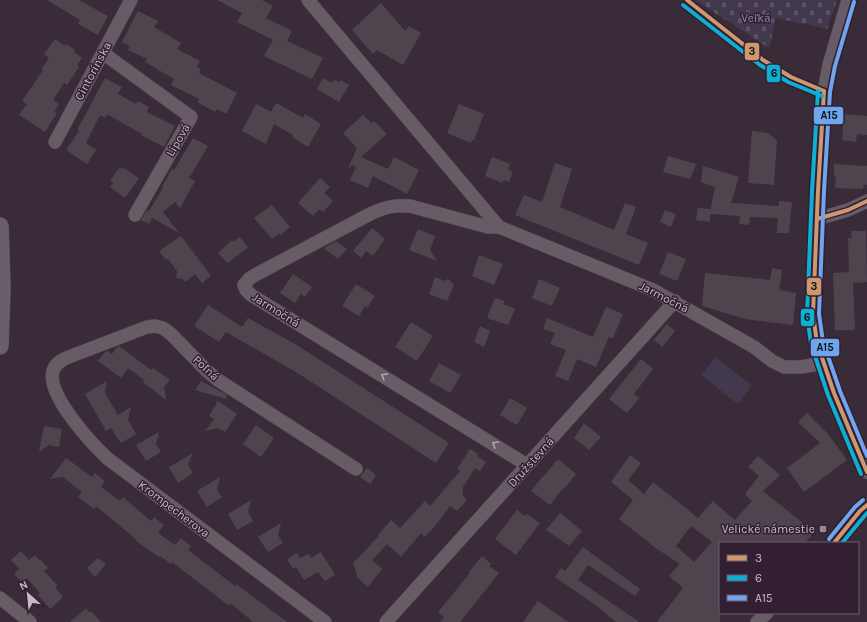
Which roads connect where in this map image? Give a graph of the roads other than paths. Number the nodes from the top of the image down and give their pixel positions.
1 (131, 0) edge
2 (308, 0) edge
3 (848, 0) edge
4 (103, 53) junction
5 (55, 142) dead end
6 (867, 201) edge
7 (135, 215) dead end
8 (817, 220) junction
9 (0, 226) edge
10 (499, 227) junction
11 (675, 301) junction
12 (0, 346) edge
13 (824, 363) junction
14 (52, 372) joint
15 (527, 466) junction
16 (356, 469) dead end
17 (867, 472) edge
18 (867, 504) edge
19 (835, 542) edge
20 (0, 598) edge
21 (766, 614) edge
22 (30, 622) edge
23 (325, 622) edge
24 (386, 622) edge
25 (757, 622) edge

1 - 4 street, Cintorínska
2 - 10 street, Jarmočná
3 - 8 street
4 - 5 street, Cintorínska
4 - 7 street, Lipová
6 - 8 street
8 - 13 street
9 - 12 main road
10 - 11 street, Jarmočná
15 -> 10 street, Jarmočná
11 - 13 street, Jarmočná
11 - 15 street, Družstevná
13 - 17 street
14 - 16 street, Poľná
14 - 23 street, Krompecherova
15 - 24 street, Družstevná
18 - 19 street
20 - 22 street
21 - 25 street

